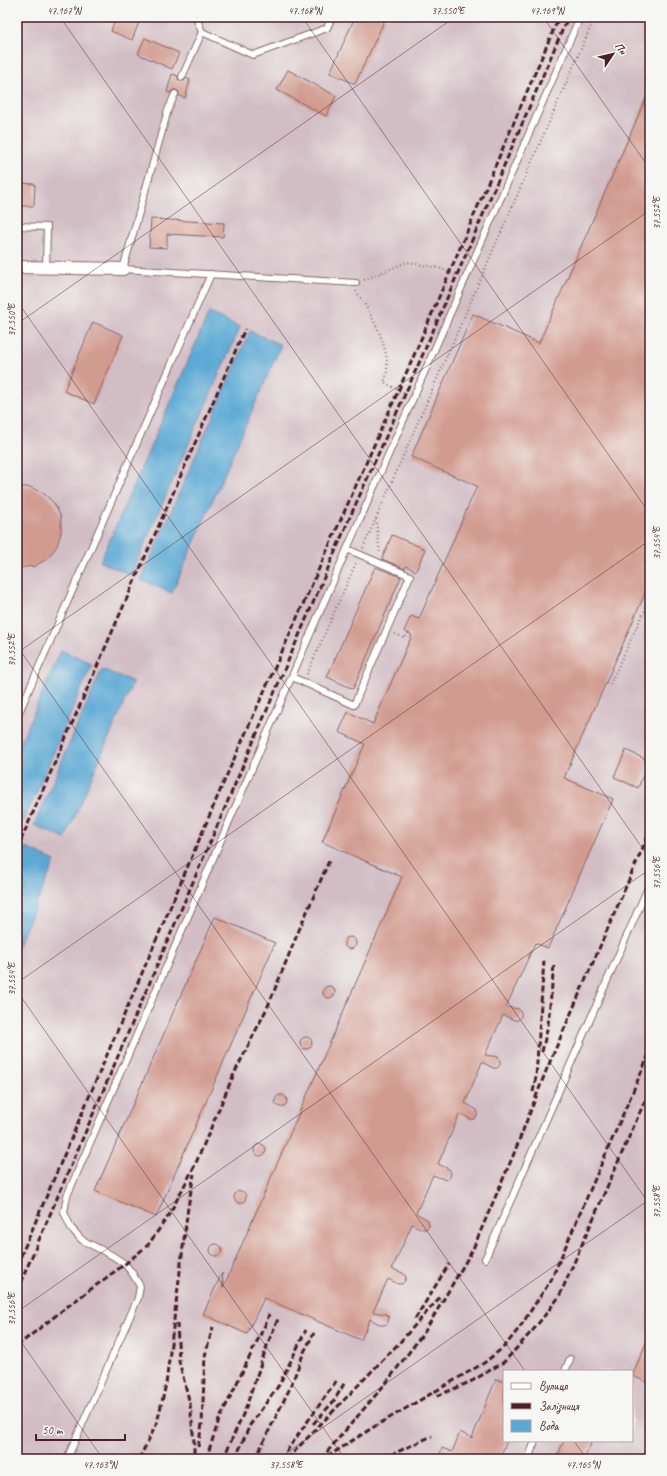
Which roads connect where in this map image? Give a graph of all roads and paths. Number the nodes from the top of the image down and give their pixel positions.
1 (196, 17) edge
2 (332, 17) edge
3 (580, 17) edge
4 (595, 17) edge
5 (202, 32) junction
6 (182, 77) dead end
7 (174, 94) dead end
8 (17, 226) edge
9 (17, 267) edge
10 (46, 268) junction
11 (439, 268) dead end
12 (123, 269) junction
13 (211, 274) junction
14 (356, 283) joint
15 (356, 291) dead end
16 (413, 399) junction
17 (376, 518) junction
18 (348, 549) junction
19 (360, 555) junction
20 (382, 564) junction
21 (650, 599) edge
22 (386, 630) junction
23 (408, 632) dead end
24 (292, 678) junction
25 (304, 683) junction
26 (606, 683) dead end
27 (17, 717) edge
28 (650, 882) edge
29 (485, 1259) dead end
30 (570, 1359) dead end
31 (565, 1370) edge
32 (535, 1442) edge
33 (67, 1459) edge
34 (528, 1459) edge

1 - 5 lane
2 - 5 lane
3 - 16 lane
4 - 17 path
5 - 6 lane
7 - 12 lane
8 - 10 lane
9 - 10 street
10 - 12 street
11 - 14 path
12 - 13 lane
13 - 14 lane
13 - 27 lane
15 - 16 path
16 - 18 lane
17 - 19 path
17 - 20 path
18 - 19 lane
18 - 24 lane
19 - 20 lane
19 - 25 path
20 - 22 lane
21 - 26 path
22 - 23 path
22 - 25 lane
24 - 25 lane
24 - 33 lane
28 - 29 lane
30 - 31 lane
32 - 34 lane

